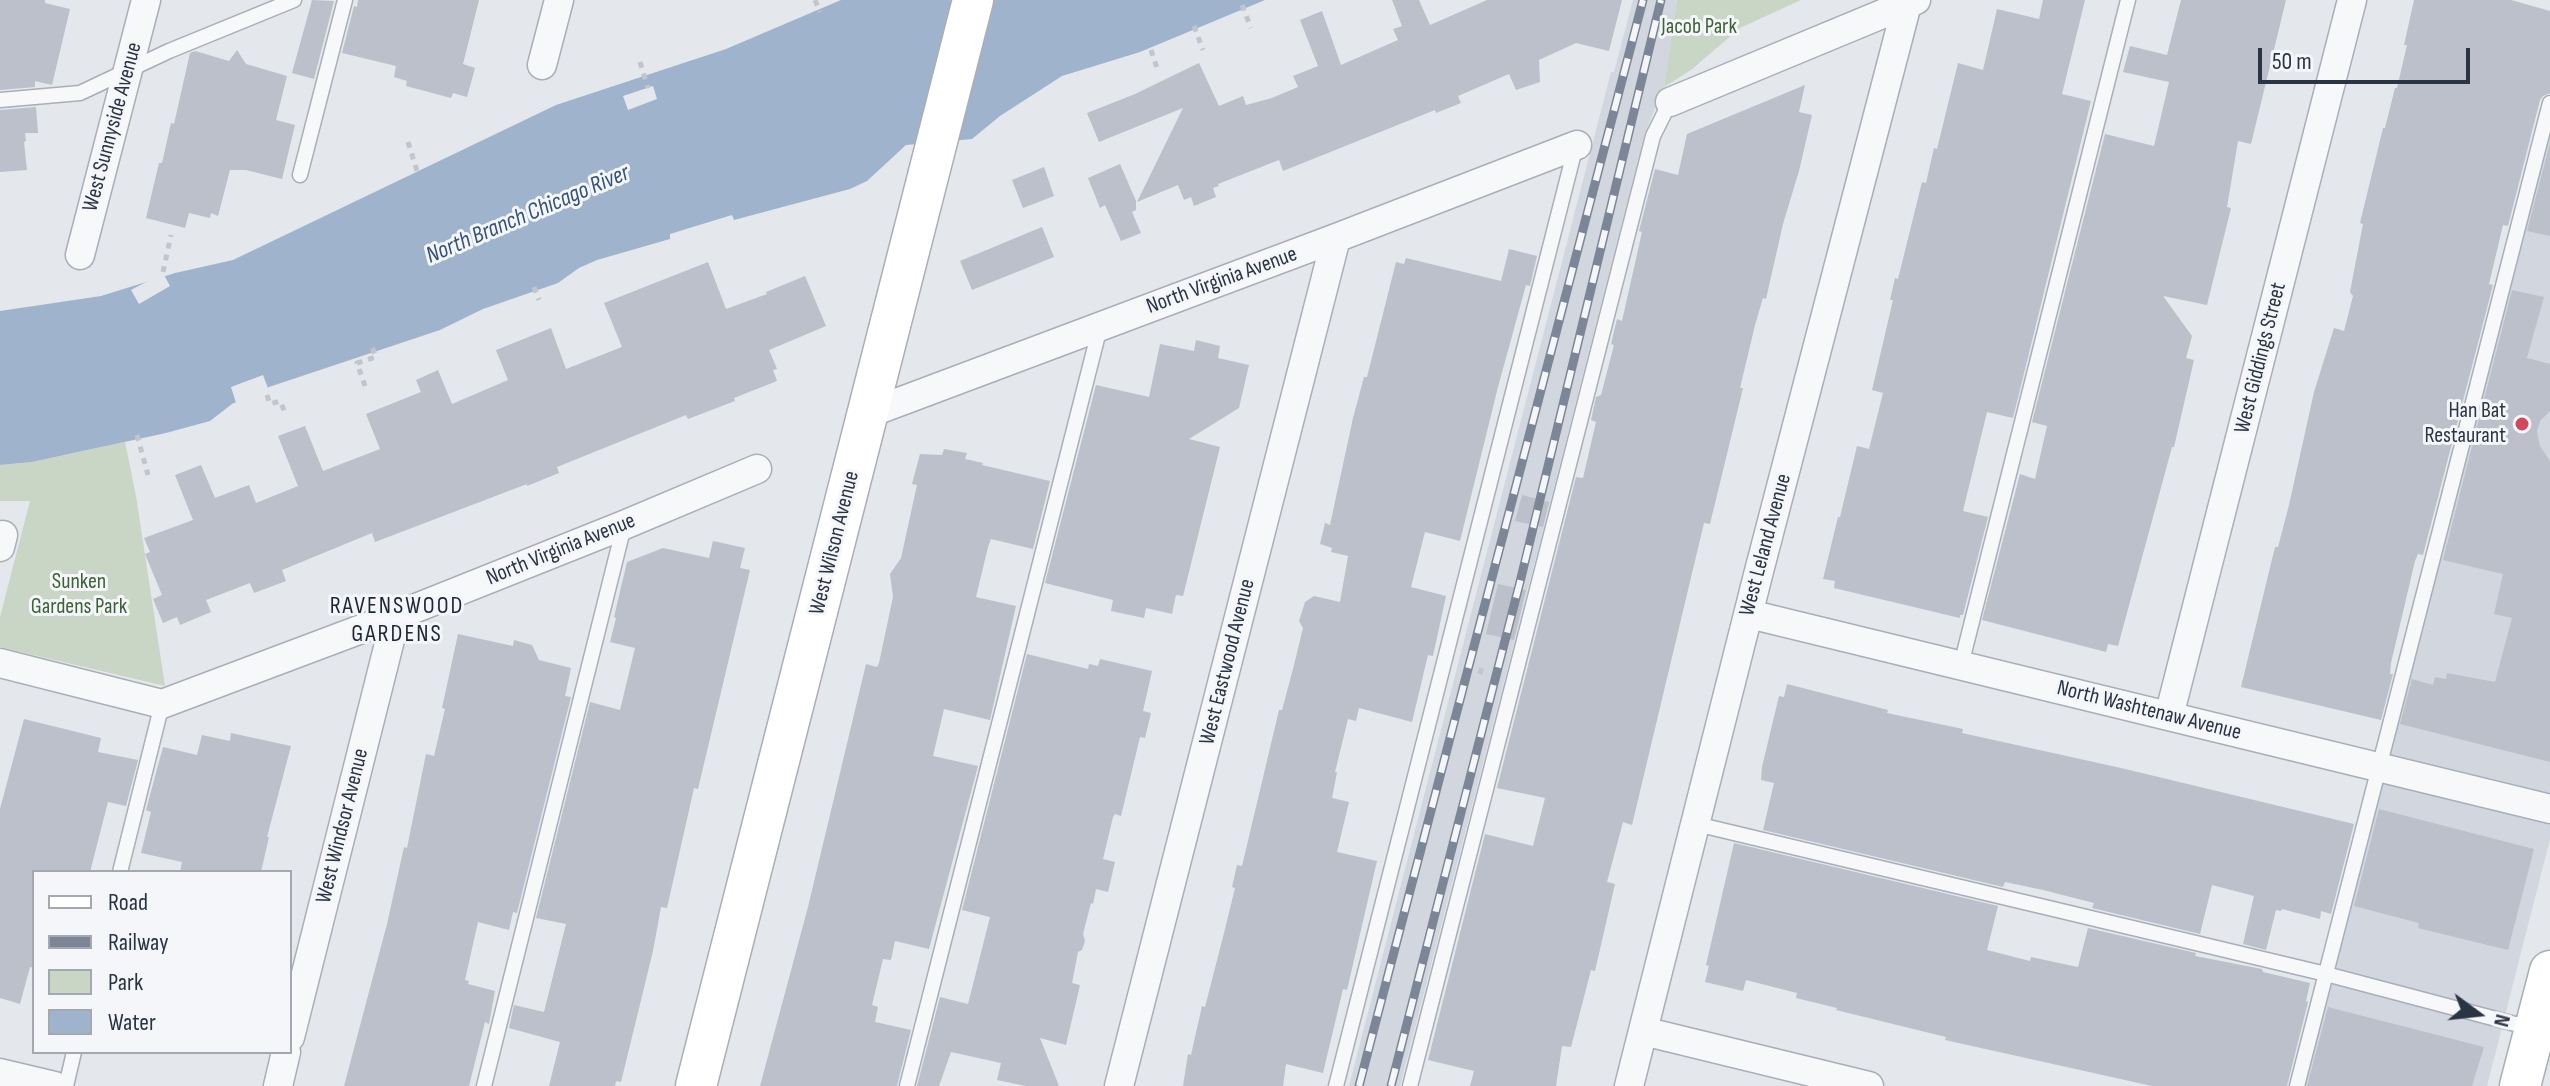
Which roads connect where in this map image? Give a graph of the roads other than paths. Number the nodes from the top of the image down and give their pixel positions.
1 (146, 0) edge
2 (294, 0) edge
3 (345, 0) edge
4 (559, 0) edge
5 (973, 0) edge
6 (2128, 0) edge
7 (2352, 0) edge
8 (1912, 2) edge
9 (542, 65) dead end
10 (127, 71) junction
11 (0, 100) edge
12 (1670, 102) joint
13 (2550, 103) edge
14 (1577, 145) joint
15 (300, 175) dead end
16 (1336, 238) junction
17 (80, 255) dead end
18 (1101, 326) junction
19 (867, 414) junction
20 (757, 469) dead end
21 (624, 525) junction
22 (1749, 614) junction
23 (396, 616) junction
24 (0, 663) edge
25 (1961, 665) junction
26 (162, 704) junction
27 (2169, 716) junction
28 (2379, 767) junction
29 (2550, 809) edge
30 (1696, 824) junction
31 (120, 870) edge
32 (2550, 971) edge
33 (2326, 974) junction
34 (292, 1029) edge
35 (2535, 1029) junction
36 (1643, 1031) junction
37 (74, 1054) edge
38 (286, 1054) edge
39 (0, 1073) edge
40 (55, 1086) edge
41 (66, 1086) edge
42 (278, 1086) edge
43 (484, 1086) edge
44 (696, 1086) edge
45 (907, 1086) edge
46 (1119, 1086) edge
47 (1336, 1086) edge
48 (1410, 1086) edge
49 (1629, 1086) edge
50 (1869, 1086) edge
51 (2297, 1086) edge
52 (2520, 1086) edge

1 - 10 street, West Sunnyside Avenue
2 - 10 lane
3 - 15 lane
4 - 9 street
5 - 19 street, West Wilson Avenue
6 - 25 lane
7 - 27 street, West Giddings Street
8 - 12 street
8 - 22 street, West Leland Avenue
10 - 11 lane
10 - 17 street, West Sunnyside Avenue
12 - 48 lane
13 - 28 lane
14 - 16 street, North Virginia Avenue
14 - 47 lane
16 - 18 street, North Virginia Avenue
16 - 46 street, West Eastwood Avenue
18 - 19 street, North Virginia Avenue
18 - 45 lane
19 - 44 street, West Wilson Avenue
20 - 21 street, North Virginia Avenue
21 - 23 street, North Virginia Avenue
21 - 43 lane
22 - 25 street, North Washtenaw Avenue
22 - 30 street, West Leland Avenue
23 - 26 street, North Virginia Avenue
23 - 34 street, West Windsor Avenue
24 - 26 street
25 - 27 street, North Washtenaw Avenue
26 - 31 lane
27 - 28 street, North Washtenaw Avenue
28 - 29 street, North Washtenaw Avenue
28 - 33 lane
30 - 33 lane
30 - 36 street, West Leland Avenue
32 - 35 street
33 - 35 lane
33 - 51 lane
35 - 52 street
36 - 49 street, West Leland Avenue
36 - 50 street
37 - 41 lane
38 - 42 street
39 - 40 street

